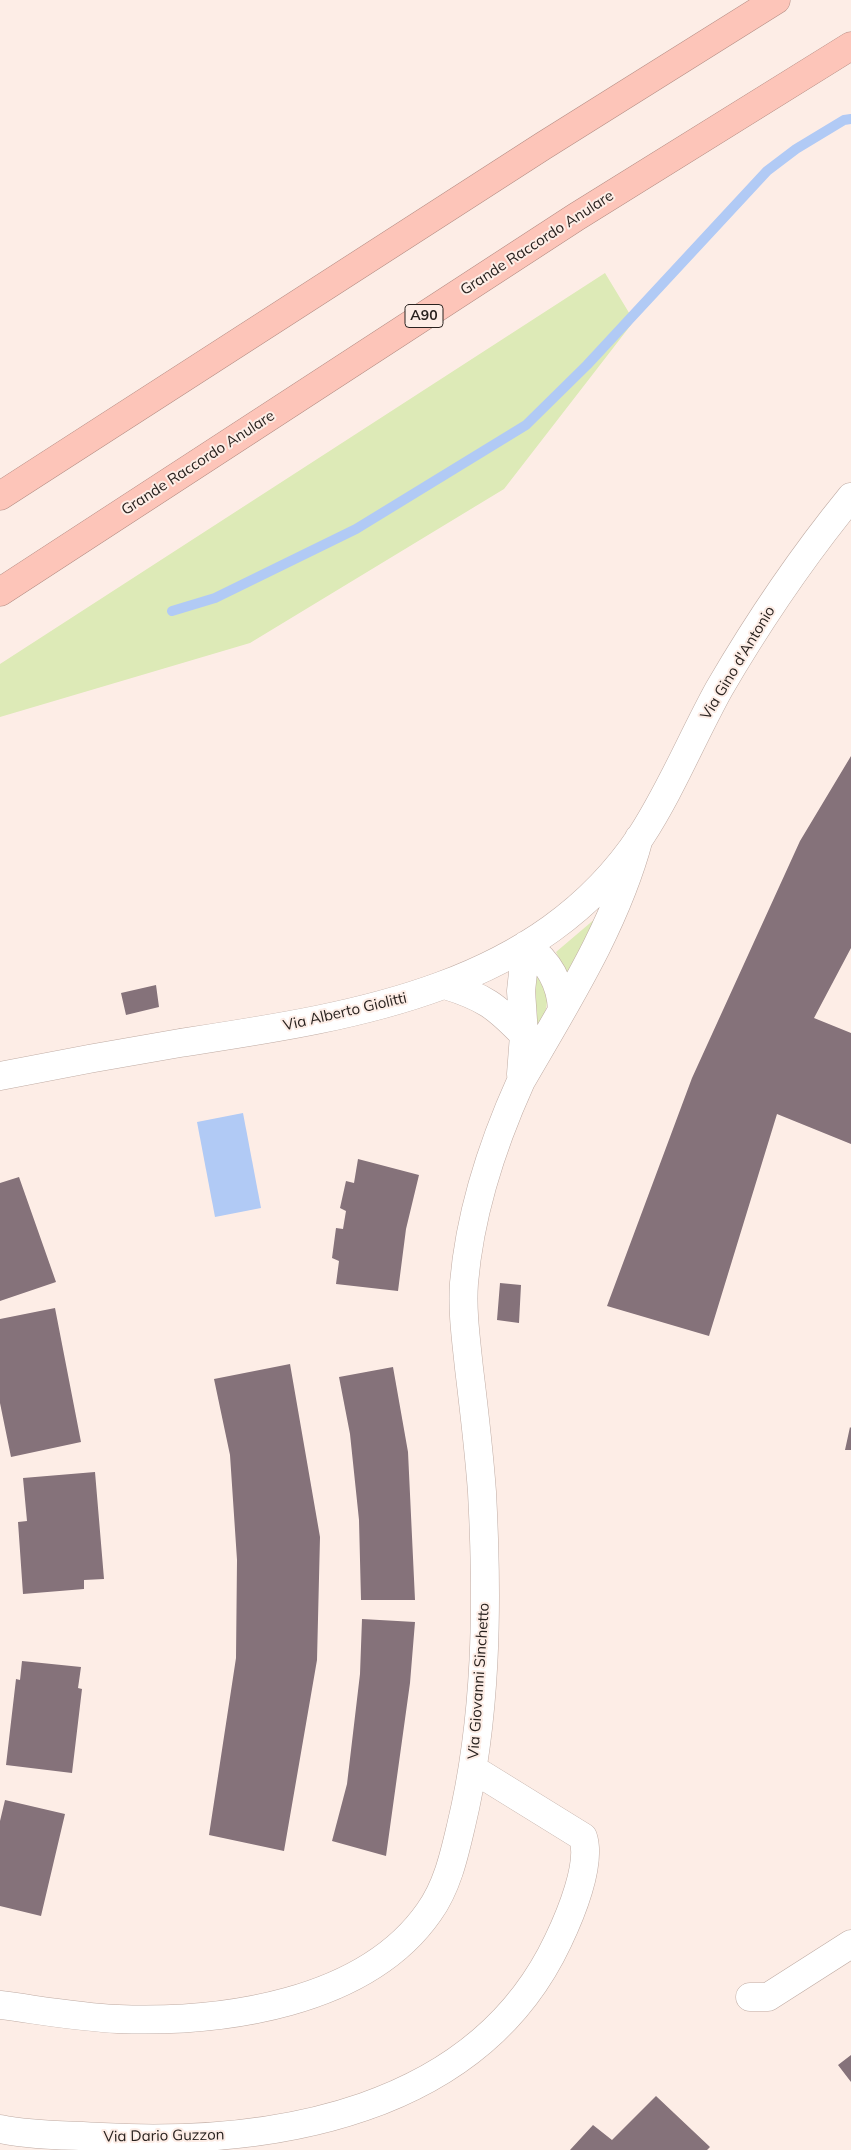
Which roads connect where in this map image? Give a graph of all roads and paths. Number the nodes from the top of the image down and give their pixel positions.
1 (776, 0) edge
2 (851, 46) edge
3 (0, 496) edge
4 (851, 497) edge
5 (0, 592) edge
6 (639, 838) junction
7 (526, 945) junction
8 (445, 985) junction
9 (562, 1010) junction
10 (524, 1035) junction
11 (0, 1076) edge
12 (521, 1081) junction
13 (473, 1770) junction
14 (851, 1944) edge
15 (750, 1997) dead end
16 (0, 2005) edge
17 (0, 2129) edge

1 - 3 highway
2 - 5 highway, Grande Raccordo Anulare / A90
4 - 6 street, Via Gino d'Antonio
6 - 7 street, Via Alberto Giolitti
6 - 9 street, Via Giovanni Sinchetto
7 - 8 street, Via Alberto Giolitti
7 - 9 street
7 - 10 street, Via Giovanni Sinchetto
8 - 10 street
8 - 11 street, Via Alberto Giolitti
9 - 12 street, Via Giovanni Sinchetto
10 - 12 street, Via Giovanni Sinchetto
12 - 13 street, Via Giovanni Sinchetto
13 - 16 street, Via Giovanni Sinchetto
13 - 17 street, Via Dario Guzzon
14 - 15 street

